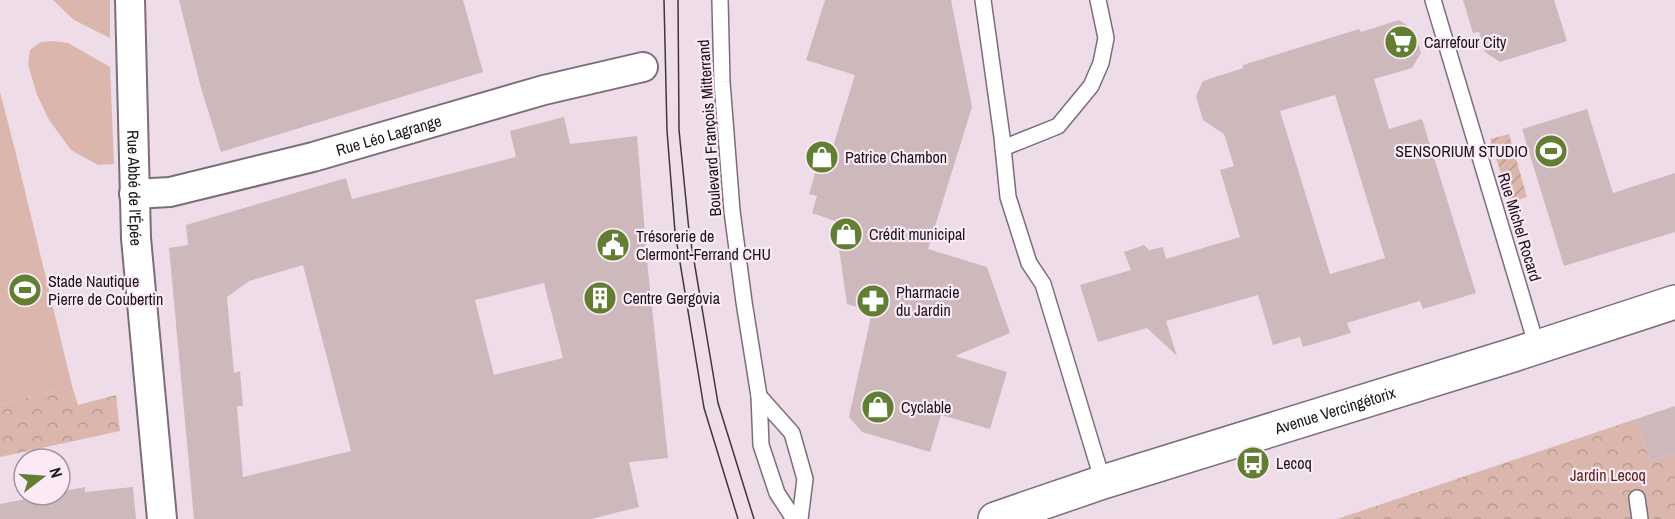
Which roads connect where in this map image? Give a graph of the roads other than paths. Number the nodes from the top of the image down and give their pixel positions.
1 (130, 0) edge
2 (720, 0) edge
3 (983, 0) edge
4 (1098, 0) edge
5 (1433, 0) edge
6 (643, 66) dead end
7 (1003, 148) junction
8 (134, 194) junction
9 (1675, 302) edge
10 (1534, 336) junction
11 (759, 396) junction
12 (1103, 482) junction
13 (1637, 498) dead end
14 (162, 519) edge
15 (794, 519) edge
16 (800, 519) edge
17 (995, 519) edge
18 (1640, 519) edge

1 - 8 street, Rue Abbé de l'Épée
2 - 11 lane, Boulevard François Mitterrand
3 - 7 lane
4 - 7 lane
5 - 10 lane, Rue Michel Rocard
6 - 8 street, Rue Léo Lagrange
7 - 12 lane
8 - 14 street, Rue Abbé de l'Épée
9 - 10 street, Avenue Vercingétorix
10 - 12 street, Avenue Vercingétorix
11 - 15 lane, Boulevard François Mitterrand
11 - 16 lane
12 - 17 street, Avenue Vercingétorix
13 - 18 lane

